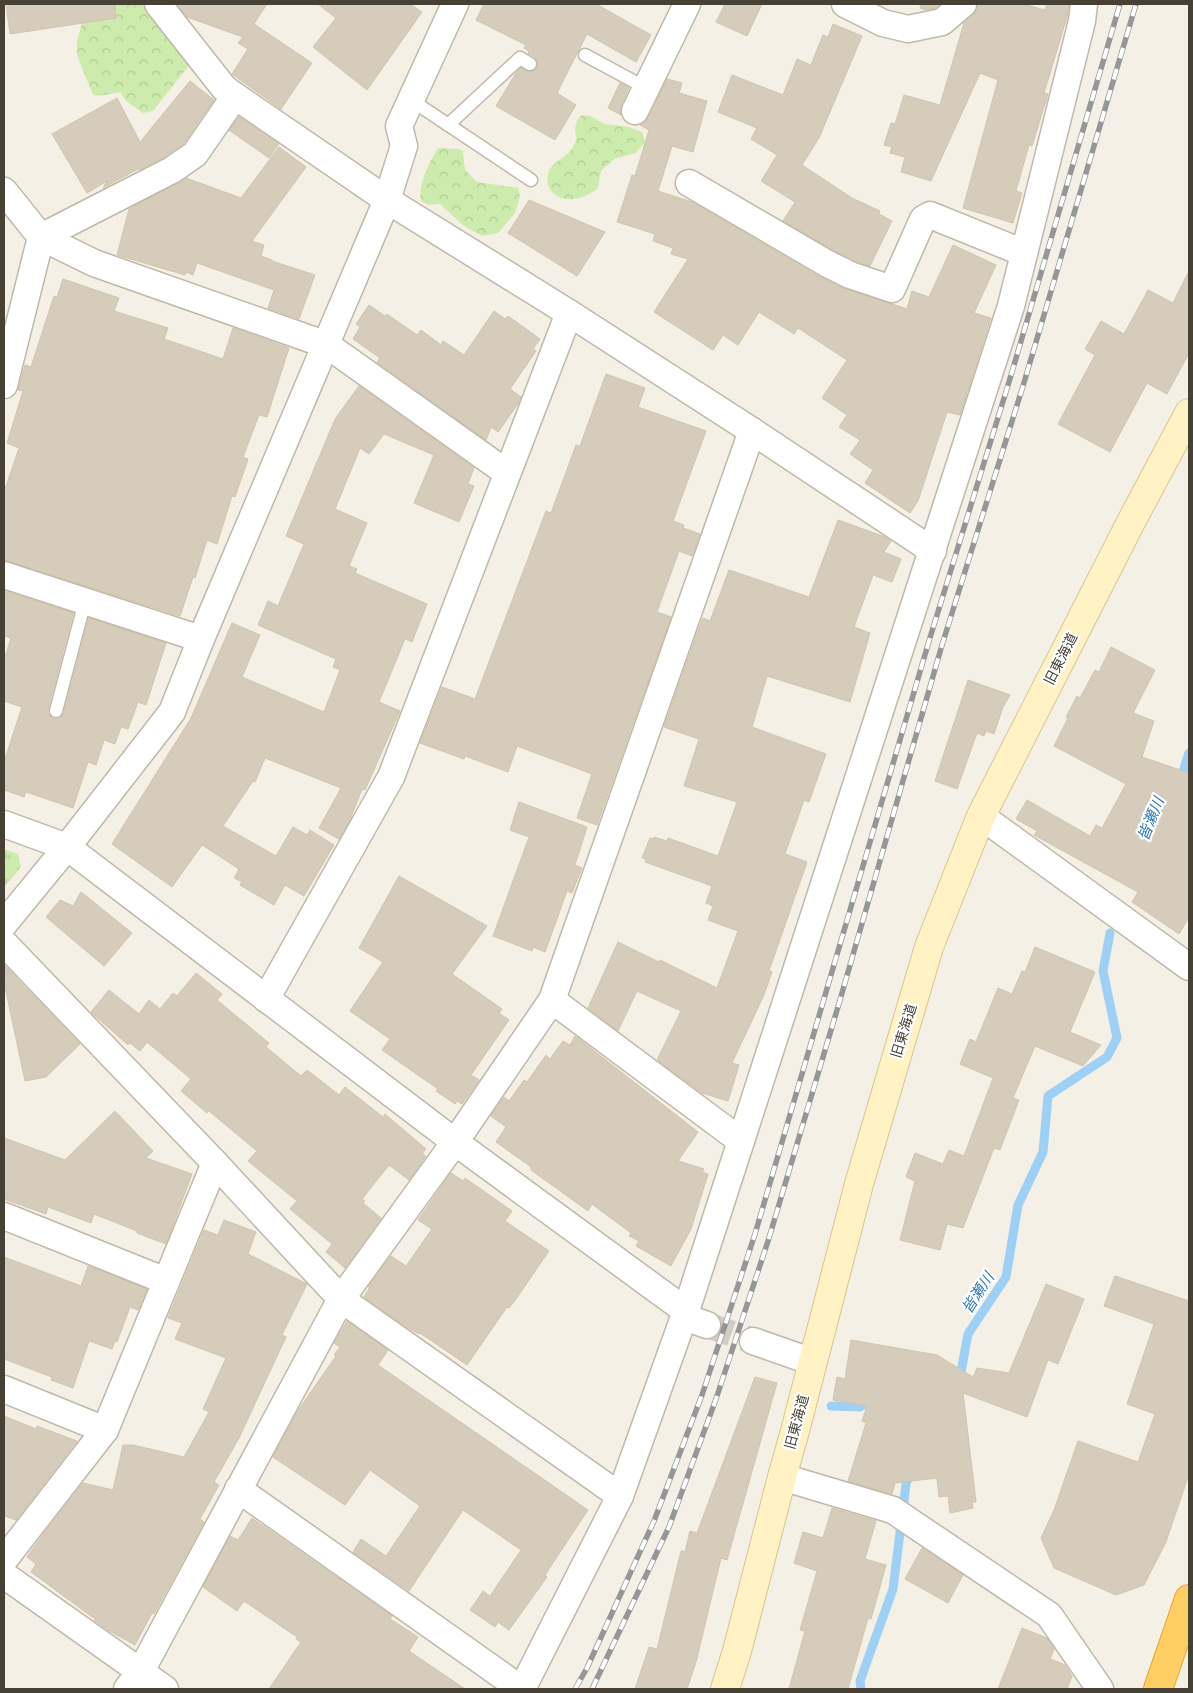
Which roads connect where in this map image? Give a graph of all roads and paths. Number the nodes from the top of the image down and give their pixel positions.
1 (158, 4) edge
2 (455, 4) edge
3 (687, 4) edge
4 (845, 4) edge
5 (963, 4) edge
6 (1084, 4) edge
7 (585, 55) dead end
8 (530, 64) dead end
9 (235, 96) junction
10 (640, 99) joint
11 (411, 100) junction
12 (448, 125) junction
13 (531, 180) dead end
14 (689, 183) dead end
15 (4, 191) edge
16 (387, 200) junction
17 (41, 237) junction
18 (1024, 254) junction
19 (569, 313) junction
20 (326, 345) junction
21 (4, 385) edge
22 (1189, 413) edge
23 (752, 431) junction
24 (508, 473) junction
25 (933, 551) junction
26 (4, 575) edge
27 (85, 601) junction
28 (201, 639) junction
29 (56, 711) dead end
30 (981, 816) junction
31 (4, 824) edge
32 (67, 847) junction
33 (4, 924) edge
34 (4, 943) edge
35 (1189, 967) edge
36 (266, 999) junction
37 (552, 1000) junction
38 (741, 1141) junction
39 (455, 1142) junction
40 (215, 1163) junction
41 (4, 1216) edge
42 (166, 1281) junction
43 (340, 1299) junction
44 (692, 1318) junction
45 (753, 1341) tunnel mouth
46 (813, 1362) junction
47 (4, 1389) edge
48 (105, 1430) junction
49 (782, 1477) junction
50 (238, 1489) junction
51 (620, 1496) junction
52 (4, 1560) edge
53 (4, 1575) edge
54 (1189, 1599) edge
55 (134, 1680) edge
56 (165, 1689) edge
57 (522, 1689) edge
58 (725, 1689) edge
59 (1100, 1689) edge
60 (1158, 1689) edge

1 - 9 street
2 - 11 street
3 - 10 street
4 - 5 street
6 - 18 street
7 - 10 lane
8 - 12 lane
9 - 16 street
9 - 17 street
11 - 12 lane
11 - 16 street
12 - 13 lane
14 - 18 street
15 - 17 street
16 - 19 street
16 - 20 street
17 - 20 street
17 - 21 street
18 - 25 street
19 - 23 street
19 - 24 street
20 - 24 street
20 - 28 street
22 - 30 street, 旧東海道
23 - 25 street
23 - 37 street
24 - 36 street
25 - 38 street
26 - 27 street
27 - 28 street
27 - 29 lane
28 - 32 street
30 - 35 street
30 - 46 street, 旧東海道
31 - 32 street
32 - 33 street
32 - 36 street
34 - 40 street
36 - 39 street
37 - 38 street
37 - 39 street
38 - 44 street
39 - 43 street
39 - 44 street
40 - 42 street
40 - 43 street
41 - 42 street
42 - 48 street
43 - 50 street
43 - 51 street
44 - 51 street
45 - 46 street
46 - 49 street, 旧東海道
47 - 48 street
48 - 52 street
49 - 58 street, 旧東海道
49 - 59 street
50 - 55 street
50 - 57 street
51 - 57 street
53 - 55 street
54 - 60 highway
55 - 56 street

